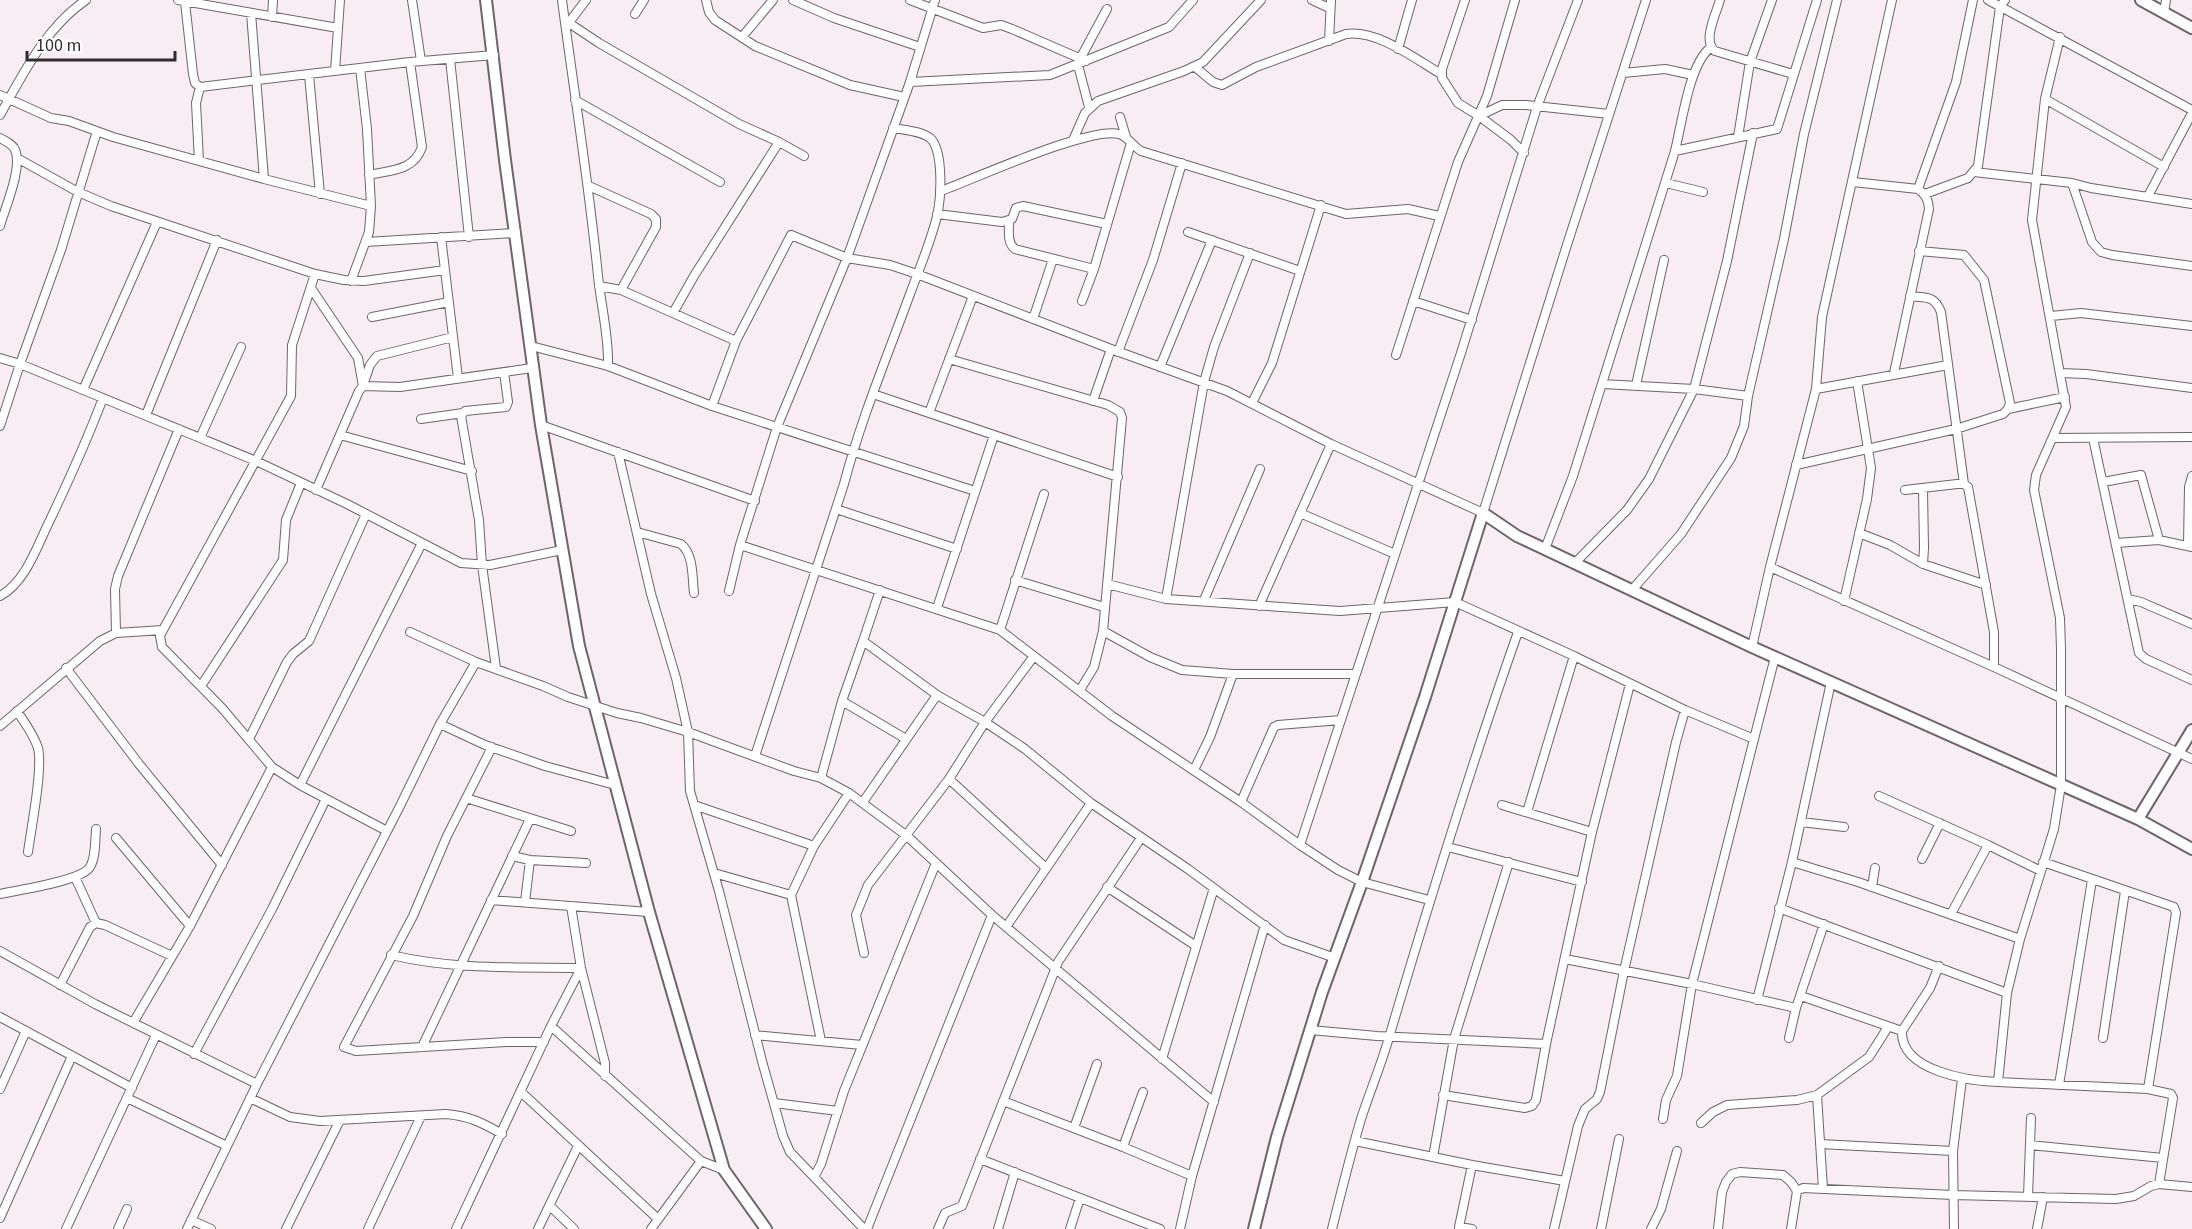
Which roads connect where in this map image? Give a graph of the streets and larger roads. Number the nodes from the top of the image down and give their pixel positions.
1 (86, 0) edge
2 (273, 0) edge
3 (340, 0) edge
4 (412, 0) edge
5 (486, 0) edge
6 (562, 0) edge
7 (586, 0) edge
8 (644, 0) edge
9 (706, 0) edge
10 (773, 0) edge
11 (793, 0) edge
12 (910, 0) edge
13 (935, 0) edge
14 (1193, 0) edge
15 (1261, 0) edge
16 (1312, 0) edge
17 (1412, 0) edge
18 (1465, 0) edge
19 (1515, 0) edge
20 (1578, 0) edge
21 (1646, 0) edge
22 (1720, 0) edge
23 (1772, 0) edge
24 (1816, 0) edge
25 (1837, 0) edge
26 (1892, 0) edge
27 (1973, 0) edge
28 (1988, 0) edge
29 (2141, 0) edge
30 (2166, 0) edge
31 (181, 1) edge
32 (2003, 3) edge
33 (1330, 4) edge
34 (932, 9) junction
35 (1107, 9) dead end
36 (251, 13) junction
37 (2164, 13) junction
38 (635, 14) dead end
39 (272, 17) junction
40 (567, 25) junction
41 (338, 28) junction
42 (2192, 28) edge
43 (742, 37) junction
44 (2060, 37) junction
45 (1329, 41) junction
46 (920, 47) junction
47 (1710, 48) junction
48 (1398, 49) junction
49 (494, 55) junction
50 (450, 59) junction
51 (421, 61) junction
52 (410, 62) junction
53 (1081, 62) junction
54 (1750, 62) junction
55 (1195, 67) junction
56 (360, 68) junction
57 (335, 71) junction
58 (1623, 73) junction
59 (1441, 74) junction
60 (1793, 74) junction
61 (309, 75) junction
62 (1693, 75) junction
63 (256, 81) junction
64 (910, 82) junction
65 (200, 87) junction
66 (0, 95) edge
67 (904, 97) junction
68 (2044, 99) junction
69 (8, 100) junction
70 (575, 100) junction
71 (1089, 107) junction
72 (1538, 107) junction
73 (2192, 111) edge
74 (1609, 114) junction
75 (0, 115) edge
76 (1479, 116) junction
77 (1120, 117) dead end
78 (893, 128) junction
79 (97, 131) junction
80 (2188, 131) edge
81 (1753, 133) junction
82 (1738, 137) junction
83 (0, 138) edge
84 (1073, 140) junction
85 (1128, 140) junction
86 (779, 142) junction
87 (1675, 151) junction
88 (1524, 153) junction
89 (804, 156) dead end
90 (17, 158) junction
91 (199, 161) junction
92 (1182, 163) junction
93 (2164, 167) junction
94 (1974, 172) junction
95 (369, 175) junction
96 (2035, 178) junction
97 (264, 179) junction
98 (720, 182) dead end
99 (1852, 182) junction
100 (1666, 183) junction
101 (2072, 183) junction
102 (589, 186) junction
103 (1918, 189) junction
104 (941, 191) junction
105 (78, 192) junction
106 (1703, 192) dead end
107 (320, 194) junction
108 (1925, 194) junction
109 (2148, 196) junction
110 (2192, 204) edge
111 (1321, 205) junction
112 (371, 206) junction
113 (937, 214) junction
114 (1439, 216) junction
115 (1009, 221) junction
116 (157, 222) junction
117 (1107, 224) junction
118 (0, 226) edge
119 (1188, 232) dead end
120 (516, 233) junction
121 (441, 237) junction
122 (469, 237) junction
123 (217, 240) junction
124 (1212, 240) junction
125 (366, 242) junction
126 (1919, 251) junction
127 (1250, 253) junction
128 (847, 258) junction
129 (1053, 259) junction
130 (1664, 260) dead end
131 (2192, 266) edge
132 (1094, 269) junction
133 (445, 270) junction
134 (1300, 271) junction
135 (315, 274) junction
136 (917, 274) junction
137 (351, 281) junction
138 (599, 286) junction
139 (311, 288) junction
140 (621, 290) junction
141 (973, 296) junction
142 (1910, 296) junction
143 (1413, 301) junction
144 (449, 302) junction
145 (1082, 302) dead end
146 (673, 313) junction
147 (372, 316) dead end
148 (2051, 316) junction
149 (1033, 319) junction
150 (1472, 320) junction
151 (2192, 326) edge
152 (453, 337) junction
153 (736, 342) junction
154 (531, 346) junction
155 (241, 347) dead end
156 (1115, 350) junction
157 (1396, 355) dead end
158 (0, 358) edge
159 (950, 359) junction
160 (20, 364) junction
161 (1948, 364) junction
162 (608, 366) junction
163 (1160, 367) junction
164 (532, 368) junction
165 (504, 372) junction
166 (1894, 373) junction
167 (2060, 373) junction
168 (458, 378) junction
169 (1857, 381) junction
170 (1204, 382) junction
171 (1602, 384) junction
172 (1636, 385) junction
173 (363, 386) junction
174 (2192, 388) edge
175 (1694, 389) junction
176 (1816, 389) junction
177 (83, 390) junction
178 (873, 394) junction
179 (1748, 396) junction
180 (2065, 397) junction
181 (103, 398) junction
182 (1093, 400) junction
183 (1252, 403) junction
184 (712, 406) junction
185 (2008, 410) junction
186 (463, 413) junction
187 (929, 413) junction
188 (146, 415) junction
189 (421, 419) dead end
190 (541, 425) junction
191 (0, 426) edge
192 (777, 428) junction
193 (179, 429) junction
194 (1956, 429) junction
195 (340, 435) junction
196 (994, 435) junction
197 (2192, 437) edge
198 (200, 438) junction
199 (2053, 438) junction
200 (2092, 438) junction
201 (1331, 444) junction
202 (1868, 448) junction
203 (853, 451) junction
204 (618, 452) junction
205 (256, 461) junction
206 (1796, 465) junction
207 (1260, 469) dead end
208 (472, 471) junction
209 (2192, 476) edge
210 (1118, 477) junction
211 (2103, 482) junction
212 (301, 483) junction
213 (1418, 484) junction
214 (1964, 484) junction
215 (316, 490) junction
216 (1905, 490) dead end
217 (1923, 490) junction
218 (975, 491) junction
219 (1044, 494) dead end
220 (755, 501) junction
221 (836, 509) junction
222 (1300, 513) junction
223 (1483, 513) junction
224 (366, 514) junction
225 (637, 531) junction
226 (1858, 533) junction
227 (2159, 540) junction
228 (422, 543) junction
229 (2116, 543) junction
230 (741, 545) junction
231 (2190, 546) edge
232 (957, 549) junction
233 (1545, 549) junction
234 (562, 550) junction
235 (1395, 554) junction
236 (1575, 563) junction
237 (1923, 564) junction
238 (482, 565) junction
239 (1770, 567) junction
240 (815, 571) junction
241 (1015, 580) junction
242 (1107, 584) junction
243 (1986, 585) junction
244 (880, 590) junction
245 (1632, 590) junction
246 (729, 591) dead end
247 (694, 593) dead end
248 (0, 596) edge
249 (2128, 598) junction
250 (1166, 599) junction
251 (1204, 600) junction
252 (1844, 601) junction
253 (1455, 602) junction
254 (1259, 606) junction
255 (1104, 607) junction
256 (937, 608) junction
257 (1377, 609) junction
258 (2192, 624) edge
259 (163, 630) junction
260 (1000, 630) junction
261 (1102, 631) junction
262 (410, 632) dead end
263 (1518, 632) junction
264 (116, 633) junction
265 (862, 641) junction
266 (1752, 647) junction
267 (1035, 656) junction
268 (1574, 656) junction
269 (1775, 657) junction
270 (476, 662) junction
271 (1994, 667) junction
272 (66, 668) junction
273 (496, 669) junction
274 (1356, 674) junction
275 (1233, 675) junction
276 (2192, 680) edge
277 (1831, 682) junction
278 (1630, 684) junction
279 (201, 686) junction
280 (1080, 690) junction
281 (937, 695) junction
282 (2062, 699) junction
283 (843, 701) junction
284 (594, 705) junction
285 (1685, 710) junction
286 (17, 711) junction
287 (1341, 720) junction
288 (986, 722) junction
289 (440, 724) junction
290 (0, 726) edge
291 (2192, 730) edge
292 (688, 732) junction
293 (249, 739) junction
294 (906, 739) junction
295 (1754, 739) junction
296 (492, 747) junction
297 (2178, 753) junction
298 (755, 756) junction
299 (2192, 759) edge
300 (272, 767) junction
301 (1194, 770) junction
302 (821, 778) junction
303 (949, 779) junction
304 (615, 784) junction
305 (300, 785) junction
306 (2061, 785) junction
307 (849, 793) junction
308 (1879, 796) dead end
309 (466, 798) junction
310 (326, 799) junction
311 (863, 802) junction
312 (1241, 802) junction
313 (1091, 803) junction
314 (694, 805) junction
315 (1502, 805) dead end
316 (1527, 812) junction
317 (531, 819) junction
318 (2138, 819) junction
319 (1800, 822) junction
320 (1940, 823) junction
321 (1844, 827) dead end
322 (96, 829) dead end
323 (387, 831) junction
324 (571, 831) dead end
325 (1592, 832) junction
326 (907, 836) junction
327 (116, 838) dead end
328 (1142, 838) junction
329 (1300, 845) junction
330 (1988, 845) junction
331 (814, 846) junction
332 (1448, 847) junction
333 (2192, 849) edge
334 (28, 852) dead end
335 (512, 856) junction
336 (1922, 859) dead end
337 (530, 860) junction
338 (1509, 862) junction
339 (1792, 862) junction
340 (586, 863) dead end
341 (936, 863) junction
342 (222, 865) junction
343 (2042, 867) junction
344 (1046, 868) junction
345 (1875, 868) dead end
346 (714, 873) junction
347 (75, 877) junction
348 (2092, 880) junction
349 (1362, 882) junction
350 (1582, 882) junction
351 (1107, 887) junction
352 (1872, 887) junction
353 (1214, 888) junction
354 (2125, 891) junction
355 (0, 894) edge
356 (791, 895) junction
357 (491, 900) junction
358 (1429, 900) junction
359 (525, 902) junction
360 (571, 906) junction
361 (1779, 908) junction
362 (649, 912) junction
363 (1951, 914) junction
364 (992, 915) junction
365 (96, 924) junction
366 (1824, 924) junction
367 (1265, 925) junction
368 (190, 926) junction
369 (1006, 927) junction
370 (2020, 939) junction
371 (1196, 946) junction
372 (0, 951) edge
373 (864, 953) dead end
374 (391, 955) junction
375 (172, 956) junction
376 (1335, 958) junction
377 (1565, 959) junction
378 (1939, 966) junction
379 (462, 967) junction
380 (581, 968) junction
381 (1055, 968) junction
382 (1624, 971) junction
383 (1692, 984) junction
384 (60, 985) junction
385 (2007, 993) junction
386 (1801, 996) junction
387 (1757, 1000) junction
388 (1796, 1008) junction
389 (0, 1017) edge
390 (133, 1023) junction
391 (551, 1026) junction
392 (1888, 1027) junction
393 (1310, 1030) junction
394 (26, 1031) junction
395 (1902, 1031) junction
396 (156, 1035) junction
397 (755, 1035) junction
398 (1390, 1036) junction
399 (1790, 1038) dead end
400 (2103, 1038) dead end
401 (1454, 1039) junction
402 (821, 1041) junction
403 (544, 1042) junction
404 (1546, 1044) junction
405 (862, 1045) junction
406 (422, 1047) junction
407 (194, 1053) junction
408 (72, 1056) junction
409 (1162, 1059) junction
410 (1096, 1064) dead end
411 (605, 1076) junction
412 (1962, 1079) junction
413 (1998, 1082) junction
414 (257, 1084) junction
415 (2059, 1085) junction
416 (132, 1088) junction
417 (0, 1089) edge
418 (2148, 1089) junction
419 (521, 1092) junction
420 (1143, 1092) dead end
421 (1443, 1095) junction
422 (1817, 1095) junction
423 (127, 1098) junction
424 (250, 1098) junction
425 (1003, 1101) junction
426 (1214, 1102) junction
427 (774, 1103) junction
428 (838, 1111) junction
429 (422, 1116) junction
430 (2031, 1118) dead end
431 (1664, 1119) dead end
432 (340, 1120) junction
433 (1701, 1124) dead end
434 (1074, 1128) junction
435 (502, 1134) junction
436 (1619, 1139) dead end
437 (1355, 1141) junction
438 (1820, 1144) junction
439 (2030, 1145) junction
440 (227, 1146) junction
441 (578, 1146) junction
442 (1123, 1147) junction
443 (1677, 1151) dead end
444 (1953, 1151) junction
445 (1433, 1158) junction
446 (2163, 1158) junction
447 (980, 1159) junction
448 (701, 1161) junction
449 (1472, 1165) junction
450 (724, 1170) junction
451 (1015, 1172) junction
452 (1192, 1176) junction
453 (814, 1177) junction
454 (1565, 1182) junction
455 (2159, 1184) junction
456 (2192, 1187) edge
457 (1823, 1190) junction
458 (1797, 1191) junction
459 (1953, 1195) junction
460 (2028, 1196) junction
461 (2043, 1197) junction
462 (1080, 1198) junction
463 (550, 1206) junction
464 (127, 1209) dead end
465 (0, 1218) edge
466 (191, 1220) junction
467 (655, 1225) edge
468 (1142, 1226) edge
469 (66, 1229) edge
470 (118, 1229) edge
471 (187, 1229) edge
472 (211, 1229) edge
473 (285, 1229) edge
474 (368, 1229) edge
475 (456, 1229) edge
476 (538, 1229) edge
477 (573, 1229) edge
478 (766, 1229) edge
479 (865, 1229) edge
480 (938, 1229) edge
481 (998, 1229) edge
482 (1070, 1229) edge
483 (1160, 1229) edge
484 (1180, 1229) edge
485 (1254, 1229) edge
486 (1332, 1229) edge
487 (1472, 1229) edge
488 (1554, 1229) edge
489 (1601, 1229) edge
490 (1651, 1229) edge
491 (1718, 1229) edge
492 (1791, 1229) edge
493 (1954, 1229) edge
494 (2037, 1229) edge

1 - 69 street
2 - 39 street
3 - 41 street
4 - 51 street
5 - 49 street
6 - 40 street
7 - 40 street
8 - 38 street
9 - 43 street
10 - 43 street
11 - 46 street
12 - 34 street
13 - 34 street
14 - 53 street
15 - 55 street
16 - 33 street
17 - 48 street
18 - 59 street
19 - 76 street
20 - 72 street
21 - 58 street
22 - 47 street
23 - 54 street
24 - 60 street
25 - 179 street
26 - 99 street
27 - 103 street
28 - 32 street
29 - 37 street
30 - 37 street
31 - 36 street
31 - 65 street
32 - 44 street
32 - 94 street
33 - 45 street
34 - 46 street
34 - 53 street
35 - 53 street
36 - 39 street
36 - 63 street
37 - 42 street
39 - 41 street
40 - 70 street
40 - 86 street
41 - 57 street
43 - 67 street
44 - 68 street
44 - 73 street
45 - 48 street
45 - 55 street
46 - 64 street
47 - 54 street
47 - 62 street
48 - 59 street
49 - 50 street
49 - 120 street
50 - 51 street
50 - 122 street
51 - 52 street
52 - 56 street
52 - 95 street
53 - 64 street
53 - 71 street
54 - 60 street
54 - 82 street
55 - 71 street
56 - 57 street
56 - 95 street
57 - 61 street
58 - 62 street
58 - 74 street
59 - 76 street
60 - 81 street
61 - 63 street
61 - 107 street
62 - 87 street
63 - 65 street
63 - 97 street
64 - 67 street
65 - 91 street
66 - 69 street
67 - 78 street
68 - 93 street
68 - 96 street
69 - 75 street
69 - 79 street
70 - 98 street
70 - 102 street
71 - 84 street
72 - 74 street
72 - 76 street
72 - 88 street
73 - 80 street
74 - 223 street
76 - 88 street
76 - 114 street
77 - 85 street
78 - 104 street
78 - 128 street
79 - 91 street
79 - 105 street
80 - 93 street
81 - 82 street
81 - 175 street
82 - 87 street
83 - 90 street
84 - 85 street
84 - 104 street
85 - 92 street
85 - 117 street
86 - 89 street
86 - 146 street
87 - 100 street
88 - 150 street
90 - 105 street
90 - 118 street
91 - 97 street
92 - 111 street
92 - 156 street
93 - 109 street
94 - 96 street
94 - 108 street
95 - 112 street
96 - 101 street
96 - 148 street
97 - 107 street
99 - 103 street
99 - 176 street
100 - 106 street
100 - 171 street
101 - 109 street
101 - 131 street
102 - 138 street
102 - 140 street
103 - 108 street
104 - 113 street
105 - 116 street
105 - 160 street
107 - 112 street
108 - 126 street
109 - 110 street
111 - 114 street
111 - 134 street
112 - 125 street
113 - 115 street
113 - 136 street
114 - 143 street
115 - 117 street
115 - 129 street
116 - 123 street
116 - 177 street
117 - 132 street
119 - 124 street
120 - 122 street
120 - 154 street
121 - 122 street
121 - 125 street
121 - 133 street
123 - 135 street
123 - 188 street
124 - 127 street
124 - 163 street
125 - 137 street
126 - 142 street
126 - 185 street
127 - 134 street
127 - 170 street
128 - 136 street
128 - 153 street
128 - 192 street
129 - 132 street
129 - 149 street
130 - 172 street
132 - 145 street
133 - 137 street
133 - 144 street
134 - 183 street
135 - 137 street
135 - 139 street
136 - 141 street
136 - 178 street
138 - 140 street
138 - 162 street
139 - 173 street
139 - 205 street
140 - 146 street
141 - 149 street
141 - 159 street
142 - 161 street
142 - 166 street
143 - 150 street
143 - 157 street
144 - 147 street
144 - 152 street
146 - 153 street
148 - 151 street
148 - 167 street
149 - 156 street
150 - 213 street
152 - 168 street
152 - 173 street
153 - 184 street
154 - 162 street
154 - 164 street
155 - 198 street
156 - 163 street
156 - 182 street
158 - 160 street
159 - 182 street
159 - 187 street
160 - 177 street
160 - 191 street
161 - 166 street
161 - 194 street
162 - 184 street
163 - 170 street
164 - 165 street
164 - 190 street
165 - 168 street
165 - 186 street
166 - 169 street
167 - 174 street
167 - 180 street
168 - 173 street
169 - 176 street
169 - 202 street
170 - 183 street
170 - 250 street
171 - 172 street
171 - 233 street
172 - 175 street
173 - 195 street
175 - 179 street
175 - 236 street
176 - 206 street
177 - 181 street
178 - 187 street
178 - 203 street
179 - 245 street
180 - 185 street
180 - 199 street
181 - 188 street
181 - 248 street
182 - 210 street
183 - 201 street
184 - 192 street
185 - 194 street
186 - 189 street
186 - 208 street
187 - 196 street
188 - 193 street
190 - 204 street
190 - 234 street
192 - 203 street
192 - 220 street
193 - 198 street
193 - 264 street
194 - 202 street
194 - 214 street
195 - 208 street
195 - 215 street
196 - 210 street
196 - 218 street
197 - 200 street
198 - 205 street
199 - 200 street
199 - 282 street
200 - 211 street
201 - 213 street
201 - 222 street
202 - 206 street
202 - 226 street
203 - 218 street
203 - 221 street
204 - 220 street
204 - 225 street
205 - 212 street
205 - 259 street
206 - 239 street
207 - 251 street
208 - 238 street
209 - 231 street
210 - 242 street
211 - 227 street
211 - 229 street
212 - 215 street
212 - 279 street
213 - 223 street
213 - 235 street
214 - 217 street
214 - 243 street
215 - 224 street
216 - 217 street
217 - 237 street
218 - 232 street
219 - 241 street
220 - 230 street
221 - 232 street
221 - 240 street
222 - 235 street
222 - 254 street
223 - 233 street
223 - 253 street
224 - 228 street
224 - 293 street
225 - 247 street
225 - 292 street
226 - 237 street
226 - 252 street
227 - 229 street
227 - 231 street
228 - 238 street
228 - 305 street
229 - 249 street
230 - 240 street
230 - 246 street
232 - 256 street
233 - 236 street
234 - 238 street
234 - 284 street
235 - 257 street
236 - 245 street
237 - 243 street
238 - 273 street
239 - 252 street
239 - 266 street
240 - 244 street
240 - 298 street
241 - 255 street
241 - 260 street
242 - 250 street
242 - 255 street
243 - 271 street
244 - 256 street
244 - 265 street
245 - 266 street
249 - 258 street
249 - 276 street
250 - 251 street
251 - 254 street
252 - 271 street
253 - 257 street
253 - 263 street
253 - 349 street
254 - 257 street
255 - 261 street
256 - 260 street
257 - 274 street
259 - 264 street
259 - 279 street
260 - 267 street
261 - 275 street
261 - 280 street
262 - 270 street
263 - 268 street
263 - 332 street
264 - 272 street
265 - 281 street
265 - 283 street
266 - 269 street
267 - 280 street
267 - 288 street
268 - 278 street
268 - 316 street
269 - 277 street
269 - 295 street
270 - 273 street
270 - 289 street
271 - 282 street
272 - 286 street
272 - 342 street
273 - 284 street
274 - 275 street
274 - 287 street
275 - 301 street
277 - 306 street
277 - 319 street
278 - 285 street
278 - 325 street
279 - 293 street
280 - 301 street
281 - 288 street
281 - 294 street
282 - 297 street
282 - 306 street
283 - 294 street
283 - 302 street
284 - 292 street
284 - 304 street
285 - 295 street
285 - 382 street
286 - 290 street
286 - 334 street
287 - 312 street
287 - 329 street
288 - 303 street
288 - 313 street
289 - 296 street
289 - 323 street
291 - 297 street
292 - 298 street
292 - 314 street
293 - 300 street
294 - 311 street
295 - 383 street
296 - 304 street
296 - 309 street
297 - 299 street
297 - 318 street
298 - 302 street
300 - 305 street
300 - 342 street
301 - 312 street
302 - 307 street
303 - 326 street
303 - 344 street
304 - 362 street
305 - 310 street
306 - 318 street
306 - 343 street
307 - 311 street
307 - 331 street
308 - 320 street
309 - 317 street
309 - 374 street
310 - 323 street
310 - 407 street
311 - 326 street
312 - 329 street
313 - 328 street
313 - 344 street
314 - 331 street
314 - 346 street
315 - 316 street
316 - 325 street
317 - 324 street
317 - 335 street
318 - 333 street
319 - 321 street
319 - 339 street
320 - 330 street
320 - 336 street
322 - 347 street
323 - 414 street
325 - 350 street
326 - 341 street
326 - 373 street
327 - 368 street
328 - 351 street
328 - 353 street
329 - 349 street
330 - 343 street
330 - 363 street
331 - 356 street
332 - 338 street
332 - 358 street
335 - 337 street
335 - 357 street
337 - 340 street
337 - 359 street
338 - 350 street
338 - 401 street
339 - 352 street
339 - 361 street
341 - 364 street
341 - 405 street
342 - 368 street
343 - 348 street
343 - 370 street
344 - 369 street
345 - 352 street
346 - 356 street
346 - 397 street
347 - 355 street
347 - 365 street
348 - 354 street
348 - 415 street
349 - 358 street
349 - 376 street
350 - 377 street
351 - 371 street
351 - 381 street
352 - 363 street
353 - 367 street
353 - 371 street
354 - 400 street
354 - 418 street
356 - 402 street
357 - 359 street
357 - 379 street
358 - 398 street
359 - 360 street
360 - 362 street
360 - 380 street
361 - 366 street
361 - 387 street
362 - 450 street
363 - 370 street
364 - 369 street
364 - 479 street
365 - 375 street
365 - 384 street
366 - 378 street
366 - 386 street
367 - 376 street
367 - 426 street
368 - 375 street
369 - 381 street
370 - 385 street
371 - 409 street
372 - 384 street
374 - 379 street
374 - 406 street
375 - 390 street
376 - 393 street
377 - 382 street
377 - 404 street
378 - 385 street
378 - 395 street
379 - 380 street
379 - 406 street
380 - 391 street
380 - 411 street
381 - 409 street
381 - 425 street
382 - 383 street
382 - 454 street
383 - 387 street
383 - 431 street
384 - 390 street
385 - 413 street
386 - 388 street
386 - 392 street
387 - 388 street
388 - 399 street
389 - 394 street
390 - 396 street
391 - 403 street
391 - 411 street
392 - 395 street
392 - 422 street
393 - 398 street
393 - 485 street
394 - 408 street
394 - 417 street
395 - 412 street
396 - 407 street
396 - 416 street
397 - 402 street
397 - 427 street
398 - 401 street
398 - 437 street
401 - 404 street
401 - 421 street
402 - 405 street
403 - 406 street
403 - 419 street
404 - 421 street
405 - 428 street
407 - 414 street
408 - 416 street
408 - 465 street
409 - 426 street
410 - 434 street
411 - 448 street
412 - 413 street
412 - 444 street
413 - 415 street
414 - 424 street
415 - 418 street
416 - 423 street
418 - 446 street
419 - 435 street
419 - 441 street
420 - 442 street
421 - 445 street
422 - 433 street
422 - 438 street
423 - 440 street
423 - 469 street
424 - 432 street
424 - 440 street
425 - 434 street
425 - 447 street
426 - 452 street
427 - 428 street
427 - 453 street
428 - 453 street
429 - 432 street
429 - 435 street
429 - 474 street
430 - 439 street
432 - 473 street
434 - 442 street
435 - 475 street
436 - 489 street
437 - 445 street
437 - 486 street
438 - 444 street
438 - 457 street
439 - 446 street
439 - 460 street
440 - 466 street
441 - 463 street
441 - 467 street
442 - 452 street
443 - 490 street
444 - 459 street
445 - 449 street
446 - 455 street
447 - 451 street
447 - 480 street
448 - 450 street
448 - 467 street
449 - 454 street
449 - 487 street
450 - 478 street
451 - 462 street
451 - 481 street
452 - 484 street
453 - 479 street
454 - 488 street
455 - 456 street
455 - 461 street
457 - 458 street
457 - 459 street
458 - 491 street
458 - 492 street
459 - 460 street
459 - 493 street
460 - 461 street
461 - 494 street
462 - 468 street
462 - 482 street
463 - 476 street
463 - 477 street
464 - 470 street
466 - 471 street
466 - 472 street
468 - 483 street

